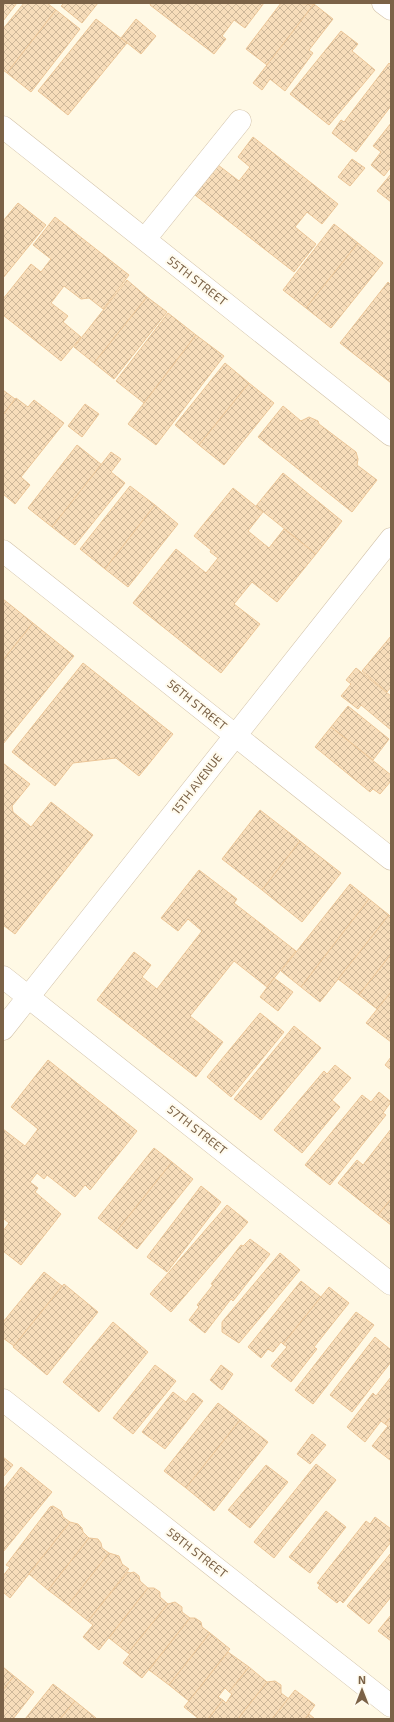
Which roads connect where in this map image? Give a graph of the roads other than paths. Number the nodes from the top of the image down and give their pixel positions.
1 (383, 3) edge
2 (391, 9) edge
3 (240, 121) dead end
4 (3, 127) edge
5 (145, 239) junction
6 (391, 435) edge
7 (391, 539) edge
8 (3, 551) edge
9 (236, 736) junction
10 (391, 858) edge
11 (3, 977) edge
12 (28, 997) junction
13 (3, 1029) edge
14 (391, 1284) edge
15 (3, 1400) edge
16 (391, 1706) edge

1 - 2 street
3 - 5 street
4 - 5 street, 55TH STREET
5 - 6 street, 55TH STREET
7 - 9 street, 15TH AVENUE
8 - 9 street, 56TH STREET
9 - 10 street, 56TH STREET
9 - 12 street, 15TH AVENUE
11 - 12 street, 57TH STREET
12 - 13 street, 15TH AVENUE
12 - 14 street, 57TH STREET
15 - 16 street, 58TH STREET

